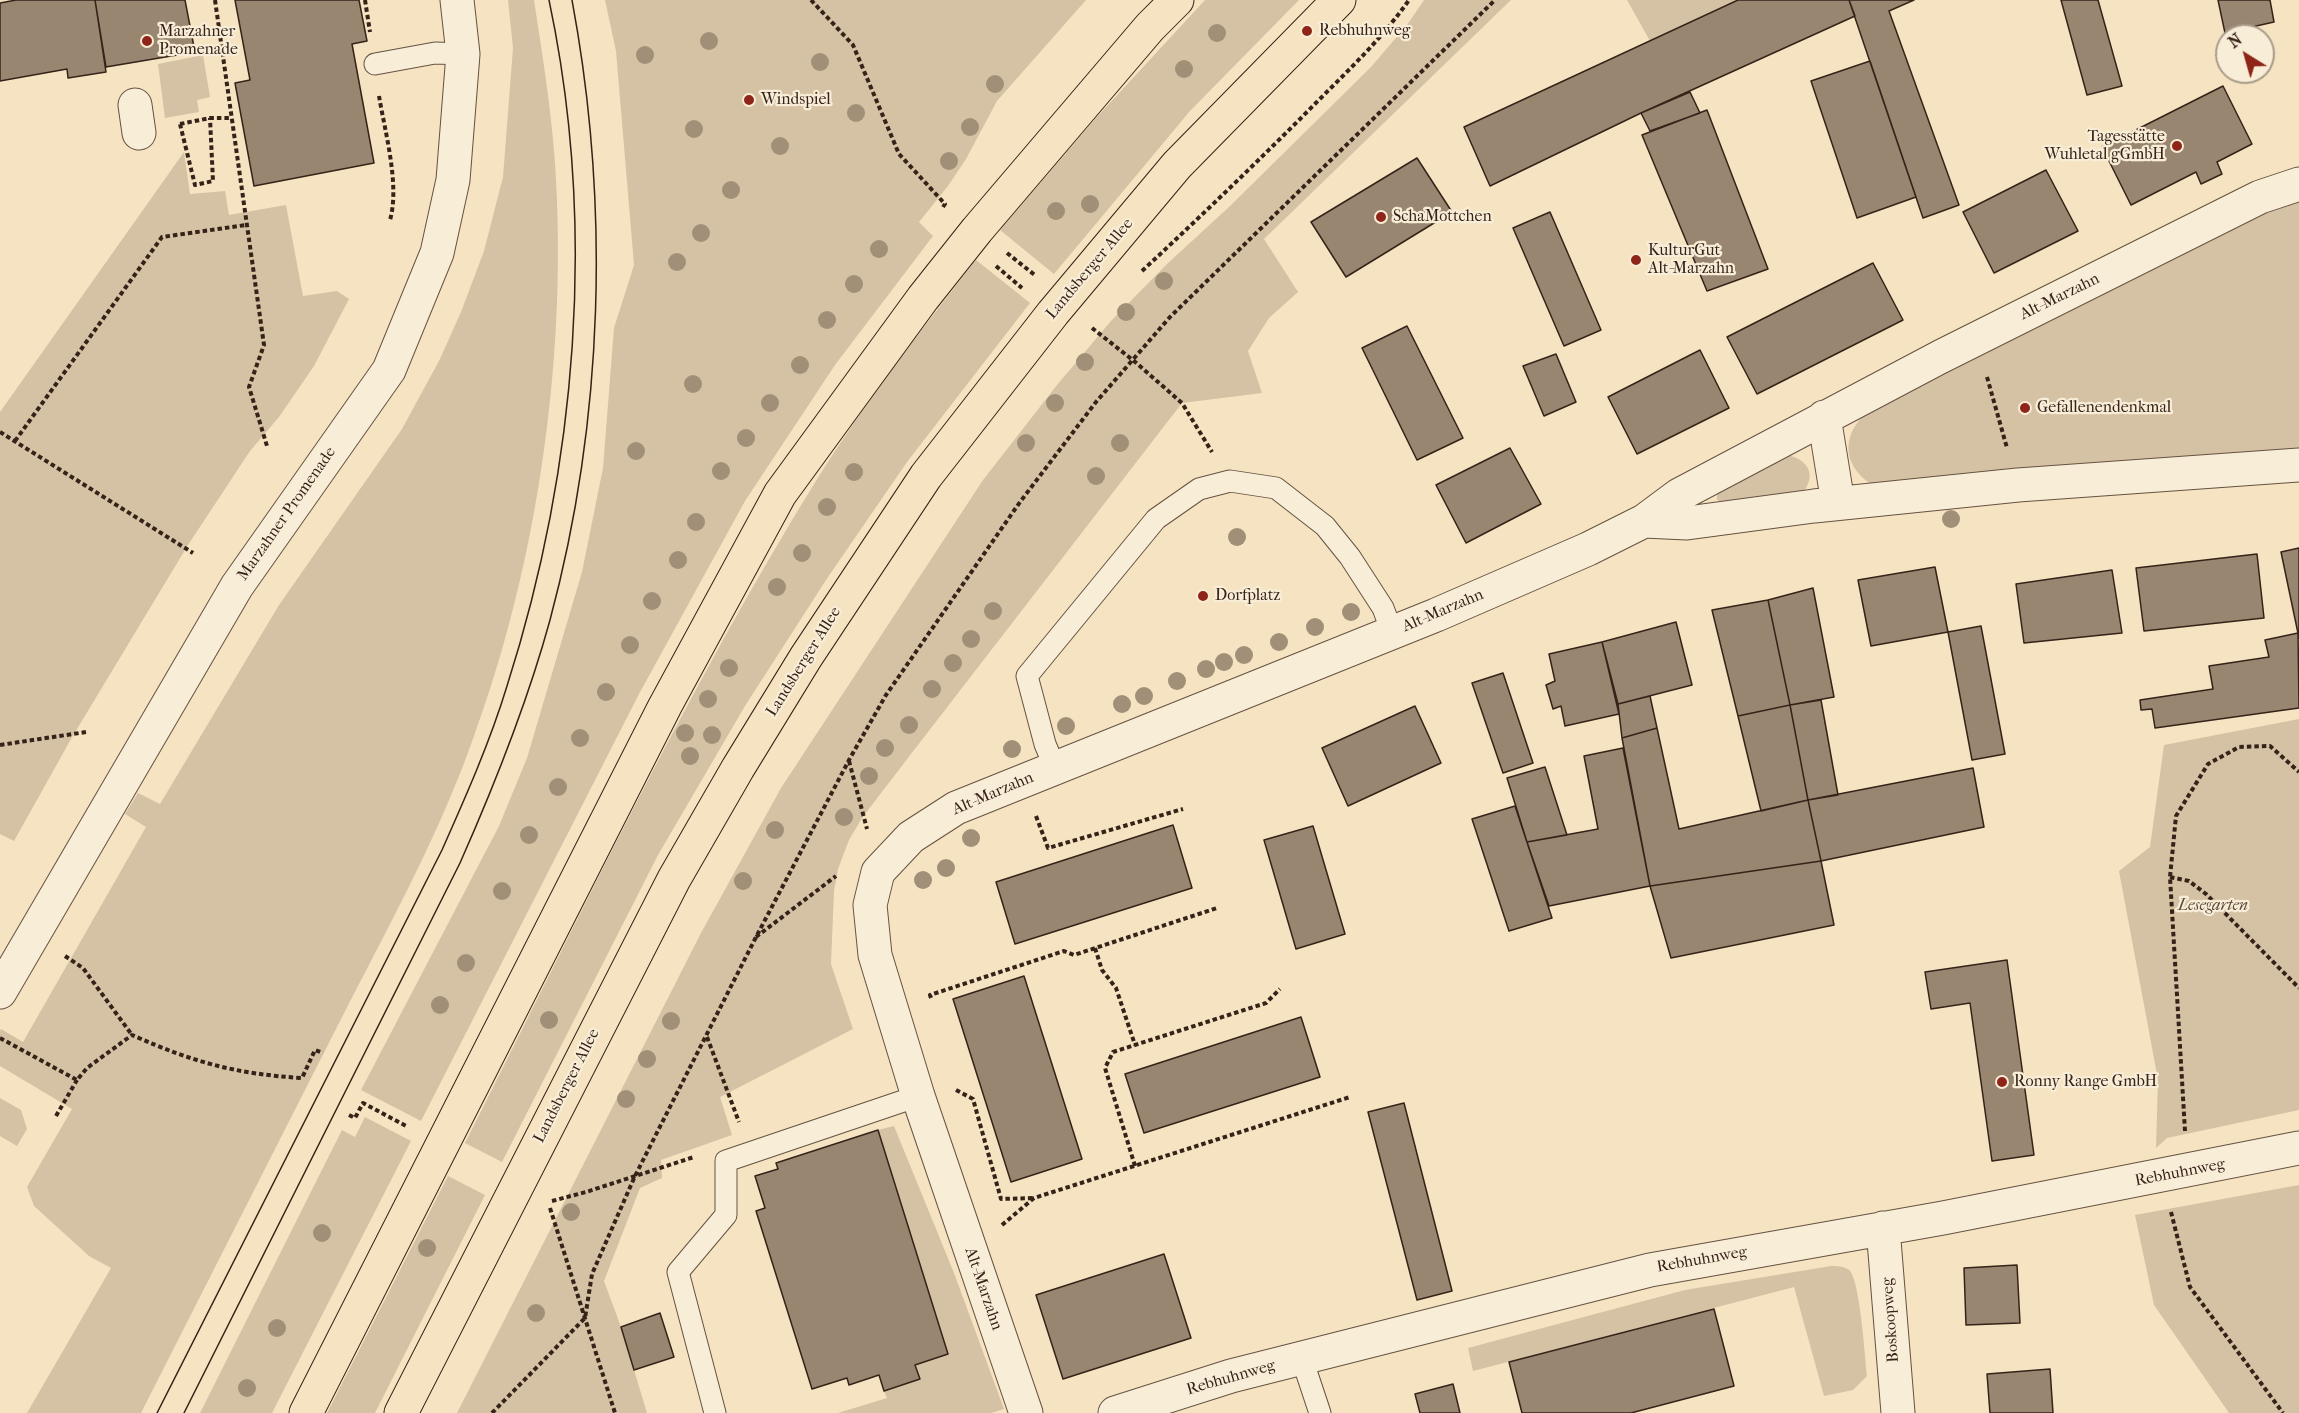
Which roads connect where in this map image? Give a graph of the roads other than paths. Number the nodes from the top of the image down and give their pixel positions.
1 (457, 0) edge
2 (1177, 0) edge
3 (1339, 0) edge
4 (463, 54) junction
5 (375, 64) road end
6 (2299, 184) edge
7 (1824, 417) junction
8 (2299, 465) edge
9 (1838, 503) junction
10 (1644, 521) junction
11 (1392, 632) junction
12 (1055, 768) junction
13 (0, 992) edge
14 (918, 1096) junction
15 (2299, 1148) edge
16 (1883, 1228) junction
17 (1302, 1359) junction
18 (306, 1413) edge
19 (401, 1413) edge
20 (716, 1413) edge
21 (1026, 1413) edge
22 (1115, 1413) edge
23 (1320, 1413) edge
24 (1898, 1413) edge

1 - 4 street, Marzahner Promenade
2 - 18 main road
3 - 19 main road, Landsberger Allee
4 - 5 lane
4 - 13 street, Marzahner Promenade
6 - 7 street, Alt-Marzahn
7 - 9 street
7 - 10 street, Alt-Marzahn
8 - 9 street, Alt-Marzahn
9 - 10 street, Alt-Marzahn
10 - 11 street, Alt-Marzahn
11 - 12 street, Alt-Marzahn
11 - 12 lane
12 - 14 street, Alt-Marzahn
14 - 20 lane
14 - 21 street, Alt-Marzahn
15 - 16 street, Rebhuhnweg
16 - 17 street, Rebhuhnweg
16 - 24 street, Boskoopweg
17 - 22 street, Rebhuhnweg
17 - 23 lane

